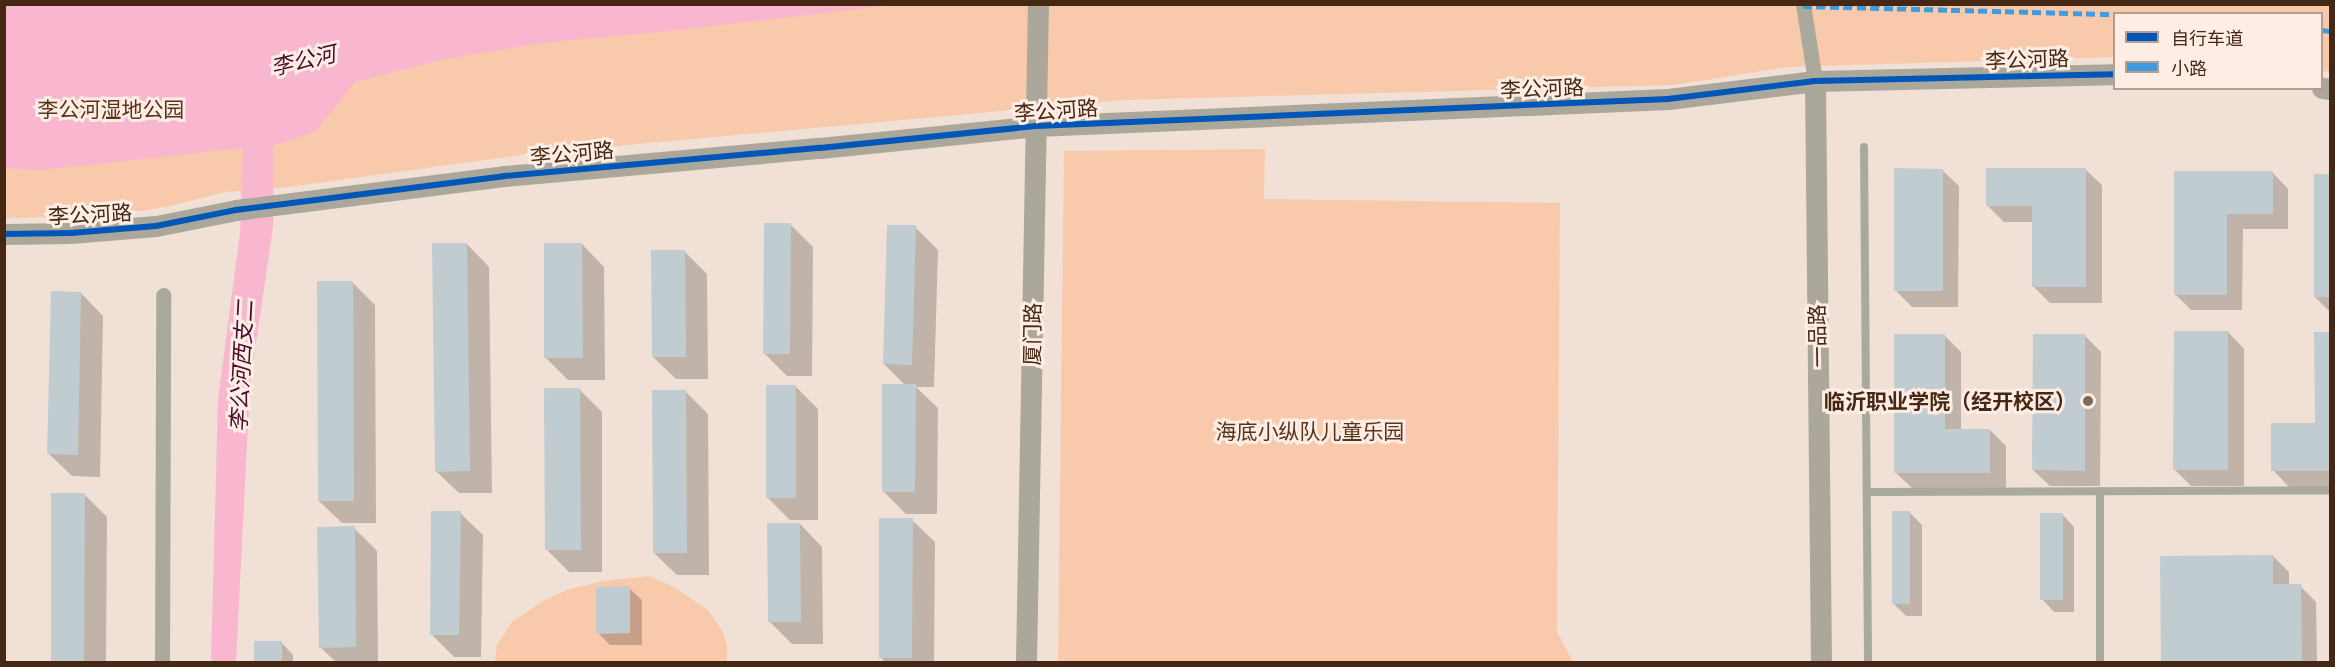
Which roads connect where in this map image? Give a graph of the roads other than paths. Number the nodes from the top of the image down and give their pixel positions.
1 (1038, 4) edge
2 (1803, 4) edge
3 (2113, 74) edge
4 (1815, 81) junction
5 (1036, 126) junction
6 (1864, 147) dead end
7 (4, 234) edge
8 (163, 295) dead end
9 (2331, 490) edge
10 (2100, 491) junction
11 (1867, 492) junction
12 (162, 663) edge
13 (1026, 663) edge
14 (1821, 663) edge
15 (1868, 663) edge
16 (2100, 663) edge

1 - 5 street, 厦门路
2 - 4 street
3 - 4 street, 李公河路
4 - 5 street, 李公河路
4 - 14 street, 一品路
5 - 7 street, 李公河路
5 - 13 street, 厦门路
6 - 11 lane
8 - 12 street
9 - 10 lane
10 - 11 lane
10 - 16 lane
11 - 15 lane

